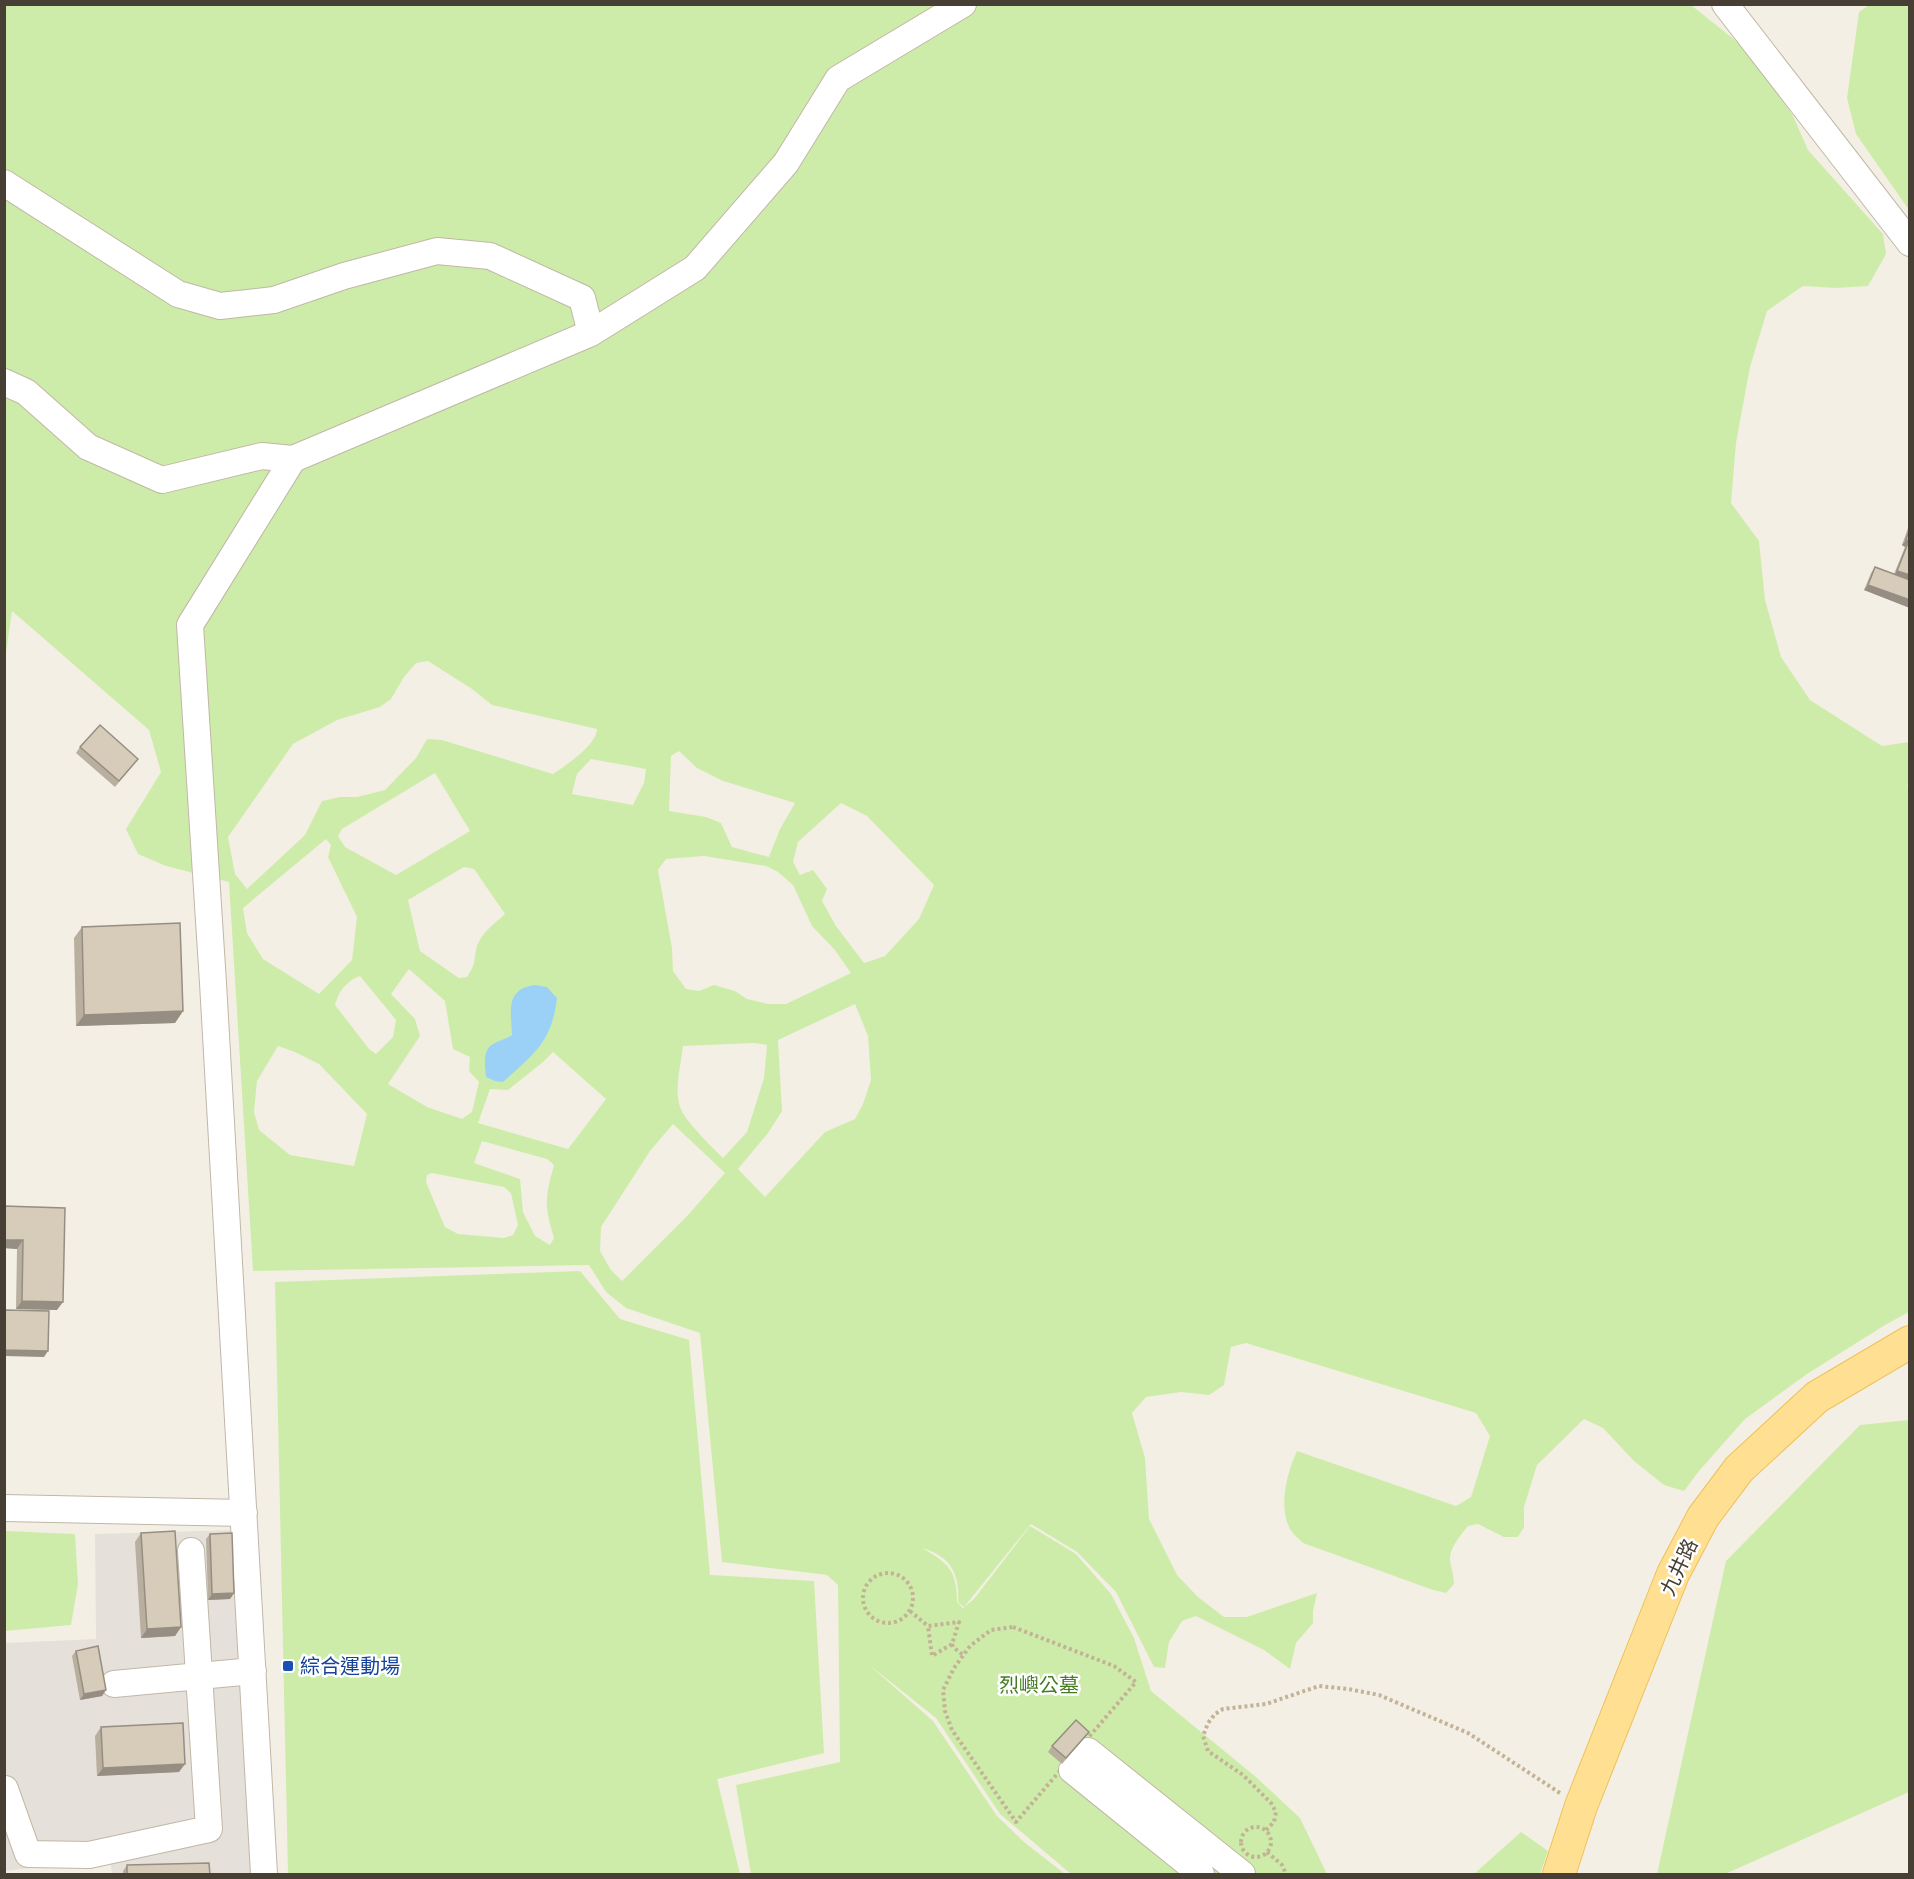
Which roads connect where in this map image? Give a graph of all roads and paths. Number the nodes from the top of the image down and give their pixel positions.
1 (963, 4) edge
2 (1725, 4) edge
3 (4, 183) edge
4 (1910, 243) edge
5 (591, 333) junction
6 (4, 382) edge
7 (293, 459) junction
8 (1910, 1342) edge
9 (4, 1508) edge
10 (244, 1513) junction
11 (191, 1551) dead end
12 (910, 1611) junction
13 (928, 1626) junction
14 (952, 1644) junction
15 (963, 1655) junction
16 (253, 1671) junction
17 (200, 1677) junction
18 (114, 1684) dead end
19 (5, 1789) edge
20 (1581, 1806) junction
21 (1266, 1830) junction
22 (1267, 1852) junction
23 (264, 1875) edge
24 (1201, 1875) edge
25 (1242, 1875) edge
26 (1286, 1875) edge
27 (1559, 1875) edge

1 - 5 street
2 - 4 street
3 - 5 street
5 - 7 street
6 - 7 street
7 - 10 street
8 - 20 main road, 九井路
9 - 10 street
10 - 16 street
11 - 17 street
12 - 12 path
12 - 13 path
13 - 14 path
13 - 14 path
14 - 15 path
15 - 15 path
16 - 17 street
16 - 23 street
17 - 18 street
17 - 19 street
20 - 21 path
20 - 27 main road, 九井路
21 - 22 path
21 - 22 path
22 - 26 path
24 - 25 street

